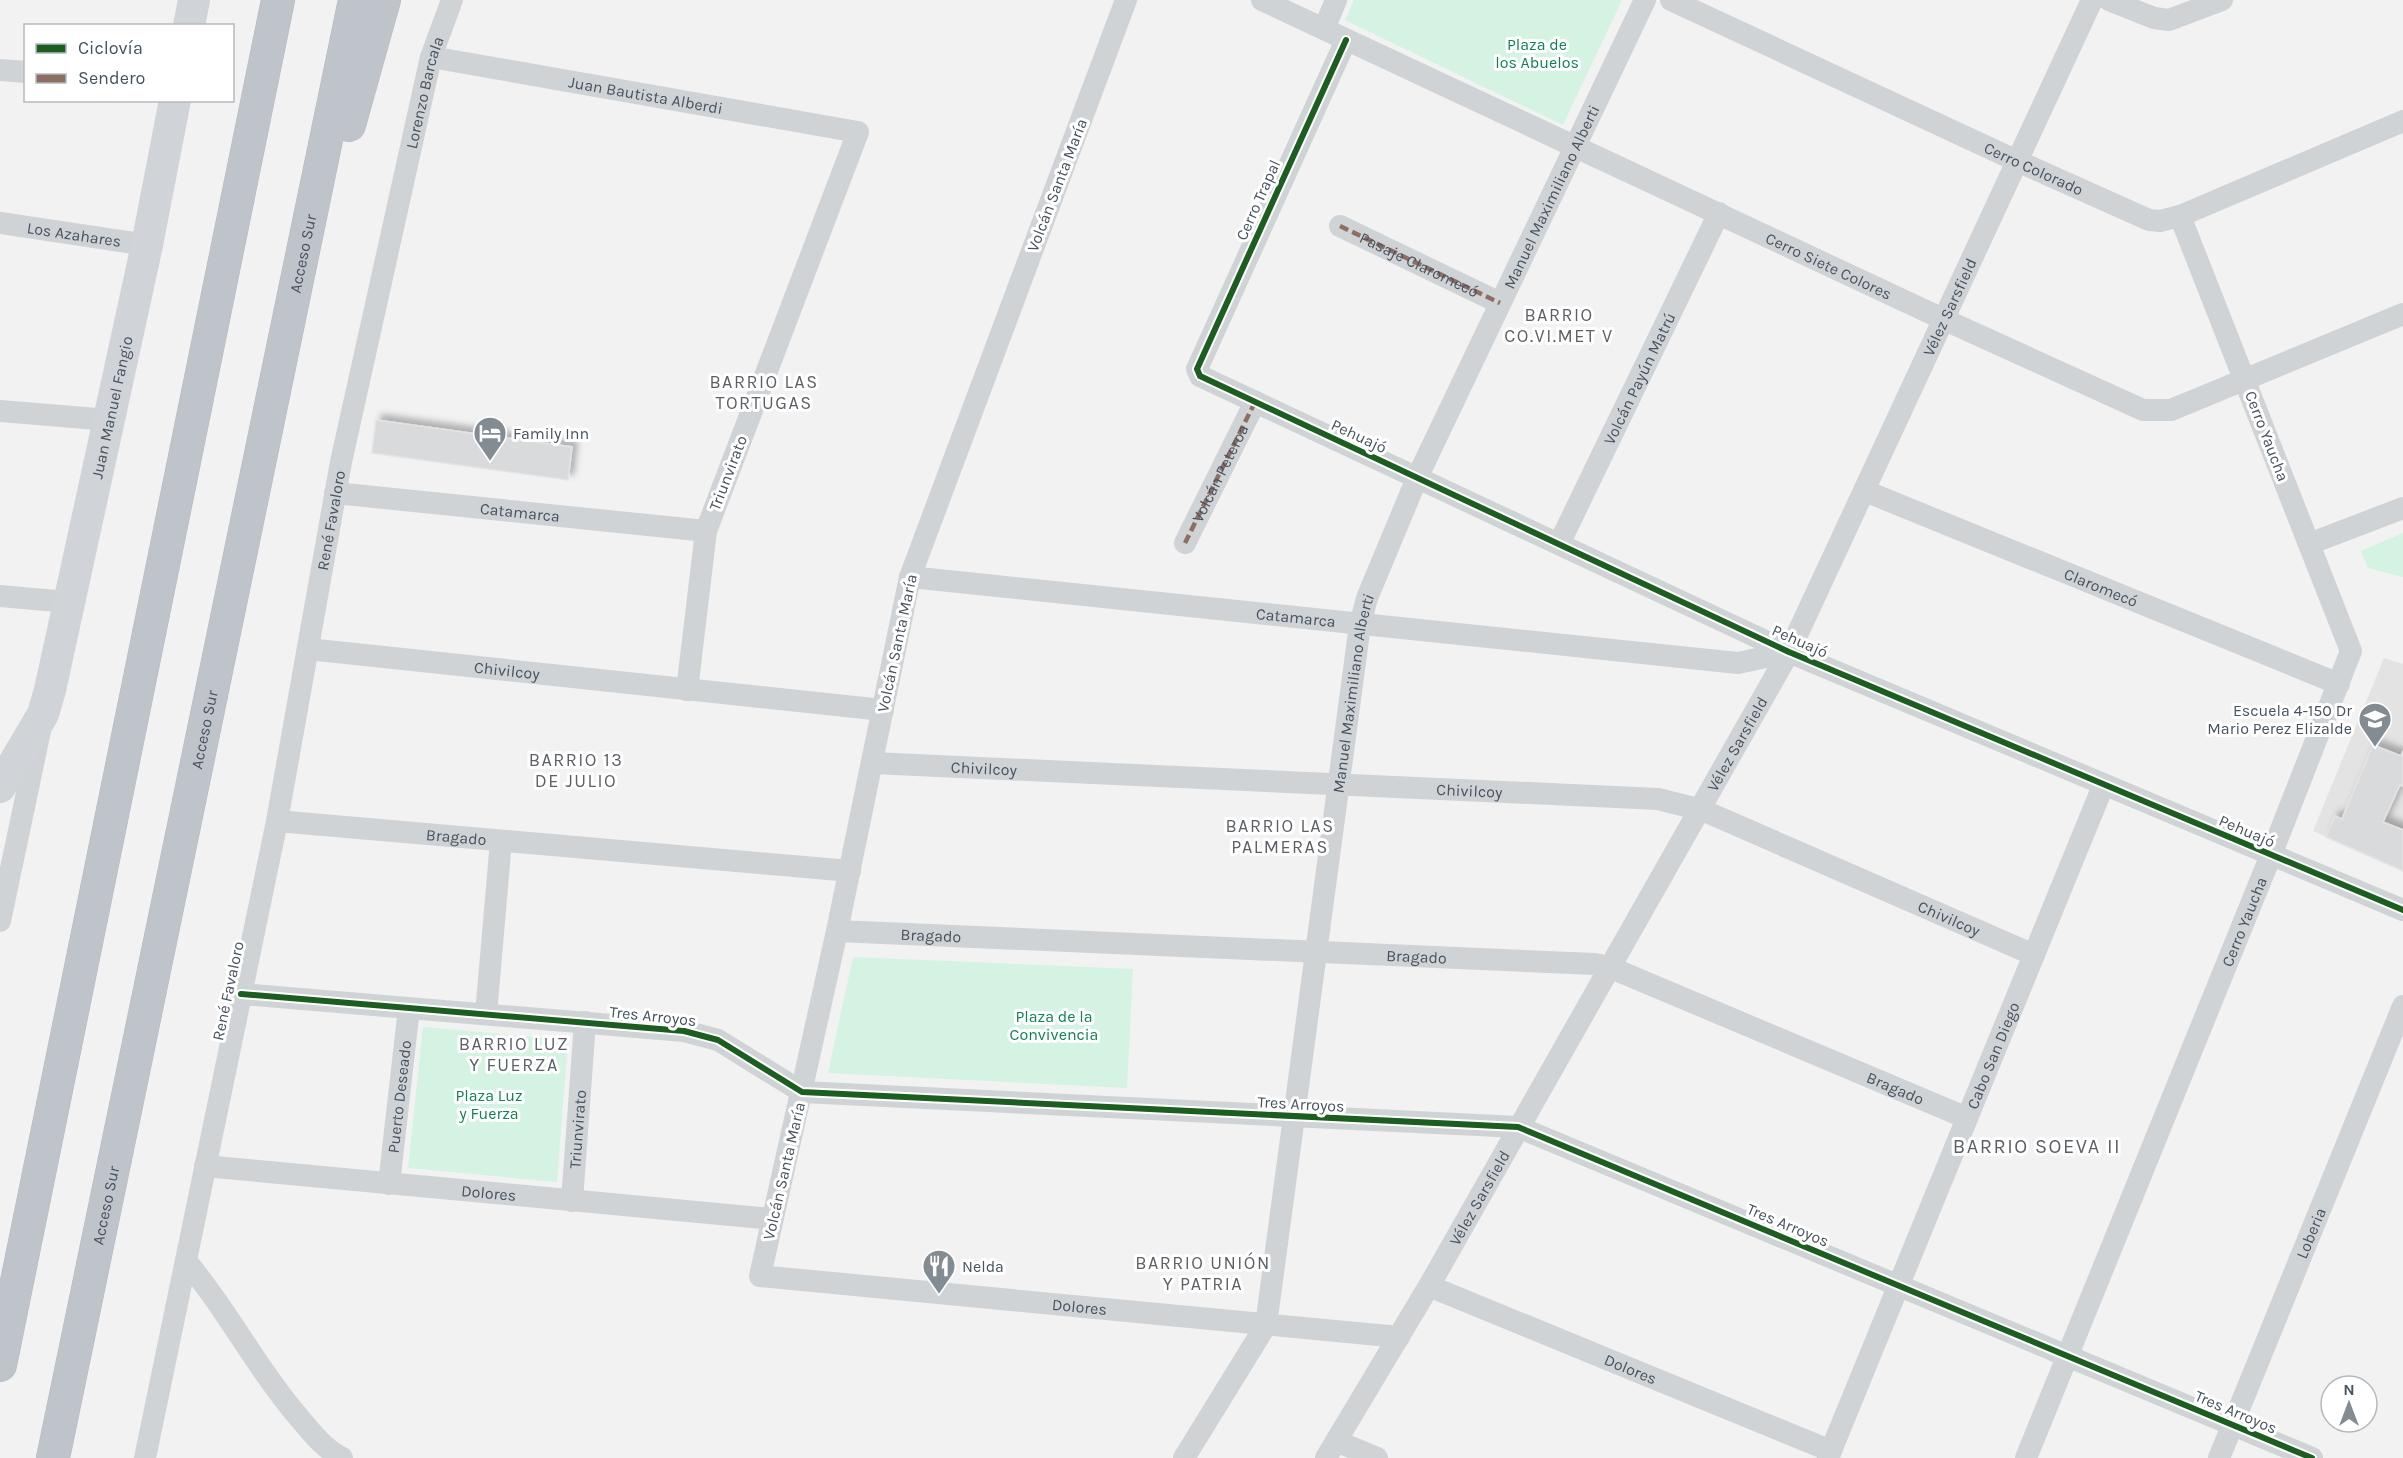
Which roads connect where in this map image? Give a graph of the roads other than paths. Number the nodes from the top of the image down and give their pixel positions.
1 (194, 0) edge
2 (265, 0) edge
3 (278, 0) edge
4 (355, 0) edge
5 (384, 0) edge
6 (452, 0) edge
7 (1126, 0) edge
8 (1262, 0) edge
9 (1336, 0) edge
10 (1645, 0) edge
11 (1671, 0) edge
12 (2092, 0) edge
13 (2109, 0) edge
14 (2222, 0) edge
15 (189, 24) edge
16 (1324, 29) junction
17 (1346, 40) junction
18 (431, 57) junction
19 (0, 70) edge
20 (24, 72) edge
21 (174, 102) edge
22 (2403, 121) edge
23 (858, 132) joint
24 (1575, 145) junction
25 (2015, 160) junction
26 (401, 186) joint
27 (1719, 213) junction
28 (2180, 216) junction
29 (234, 217) junction
30 (1, 226) edge
31 (1340, 226) dead end
32 (147, 245) junction
33 (1500, 303) junction
34 (2403, 314) edge
35 (1942, 319) junction
36 (281, 360) junction
37 (1197, 372) joint
38 (2245, 380) junction
39 (1255, 402) junction
40 (0, 411) edge
41 (109, 420) junction
42 (1417, 478) junction
43 (1864, 491) junction
44 (335, 493) junction
45 (2403, 508) edge
46 (706, 531) junction
47 (1185, 543) dead end
48 (1559, 544) junction
49 (2309, 544) junction
50 (910, 577) junction
51 (0, 596) edge
52 (67, 602) junction
53 (1360, 625) junction
54 (308, 649) junction
55 (1789, 652) junction
56 (2339, 684) junction
57 (687, 690) junction
58 (883, 710) junction
59 (43, 714) junction
60 (873, 763) junction
61 (5, 771) edge
62 (1339, 783) junction
63 (2103, 786) junction
64 (1702, 810) junction
65 (277, 821) junction
66 (501, 841) junction
67 (2271, 855) junction
68 (850, 871) junction
69 (2403, 909) edge
70 (0, 921) edge
71 (837, 931) junction
72 (1316, 950) junction
73 (2034, 955) junction
74 (1610, 967) junction
75 (241, 994) junction
76 (2403, 1006) edge
77 (409, 1008) junction
78 (486, 1014) junction
79 (585, 1022) junction
80 (802, 1092) junction
81 (1294, 1118) junction
82 (1967, 1118) junction
83 (1518, 1127) junction
84 (205, 1166) junction
85 (389, 1184) junction
86 (572, 1201) junction
87 (772, 1219) junction
88 (186, 1261) junction
89 (760, 1276) joint
90 (1899, 1285) junction
91 (1429, 1286) junction
92 (1266, 1325) junction
93 (1399, 1337) junction
94 (2068, 1356) junction
95 (0, 1365) edge
96 (2232, 1425) junction
97 (1331, 1450) edge
98 (1830, 1454) edge
99 (53, 1458) edge
100 (146, 1458) edge
101 (342, 1458) edge
102 (1184, 1458) edge
103 (1377, 1458) edge
104 (2026, 1458) edge
105 (2219, 1458) edge
106 (2312, 1458) edge

1 - 15 street
2 - 29 highway
3 - 29 highway
4 - 36 highway, Acceso Sur
5 - 36 highway
6 - 18 street, Lorenzo Barcala
7 - 50 street, Volcán Santa María
8 - 16 street, Cerro Siete Colores
9 - 16 street
10 - 24 street, Manuel Maximiliano Alberti
11 - 25 street, Cerro Colorado
12 - 25 street, Vélez Sarsfield
13 - 14 street
16 - 17 street, Cerro Siete Colores
17 - 24 street, Cerro Siete Colores
17 - 37 street, Cerro Trapal
18 - 23 street, Juan Bautista Alberdi
18 - 26 street, Lorenzo Barcala
19 - 20 street
21 - 32 street, Juan Manuel Fangio
22 - 28 street, Cerro Colorado
23 - 46 street, Triunvirato
24 - 27 street, Cerro Siete Colores
24 - 33 street, Manuel Maximiliano Alberti
25 - 28 street, Cerro Colorado
25 - 35 street, Vélez Sarsfield
26 - 44 street, René Favaloro
27 - 35 street, Cerro Siete Colores
27 - 48 street, Volcán Payún Matrú
28 - 38 street, Cerro Yaucha
29 - 95 highway
30 - 32 street, Los Azahares
31 - 33 street, Pasaje Claromecó
32 - 41 street, Juan Manuel Fangio
33 - 42 street, Manuel Maximiliano Alberti
34 - 38 street, Cerro Siete Colores
35 - 38 street, Cerro Siete Colores
35 - 43 street, Vélez Sarsfield
36 - 99 highway, Acceso Sur
37 - 39 street, Pehuajó
38 - 49 street, Cerro Yaucha
39 - 42 street, Pehuajó
39 - 47 street, Volcán Peteroa
40 - 41 street
41 - 52 street, Juan Manuel Fangio
42 - 48 street, Pehuajó
42 - 53 street, Manuel Maximiliano Alberti
43 - 55 street, Vélez Sarsfield
43 - 56 street, Claromecó
44 - 46 street, Catamarca
44 - 54 street, René Favaloro
45 - 49 street
46 - 57 street, Triunvirato
48 - 55 street, Pehuajó
49 - 56 street, Cerro Yaucha
50 - 53 street, Catamarca
50 - 58 street, Volcán Santa María
51 - 52 street
52 - 59 street, Juan Manuel Fangio
53 - 55 street, Catamarca
53 - 62 street, Manuel Maximiliano Alberti
54 - 57 street, Chivilcoy
54 - 65 street, René Favaloro
55 - 63 street, Pehuajó
55 - 64 street, Vélez Sarsfield
56 - 67 street, Cerro Yaucha
57 - 58 street, Chivilcoy
58 - 60 street, Volcán Santa María
59 - 61 street, Juan Manuel Fangio
59 - 70 street, Juan Manuel Fangio
60 - 62 street, Chivilcoy
60 - 68 street, Volcán Santa María
62 - 64 street, Chivilcoy
62 - 72 street, Manuel Maximiliano Alberti
63 - 67 street, Pehuajó
63 - 73 street, Cabo San Diego
64 - 73 street, Chivilcoy
64 - 74 street, Vélez Sarsfield
65 - 66 street, Bragado
65 - 75 street, René Favaloro
66 - 68 street, Bragado
66 - 78 street
67 - 69 street, Pehuajó
67 - 94 street, Cerro Yaucha
68 - 71 street, Volcán Santa María
71 - 72 street, Bragado
71 - 80 street, Volcán Santa María
72 - 74 street, Bragado
72 - 81 street, Manuel Maximiliano Alberti
73 - 82 street, Cabo San Diego
74 - 82 street, Bragado
74 - 83 street, Vélez Sarsfield
75 - 77 street, Tres Arroyos
75 - 84 street, René Favaloro
76 - 96 street, Loberia
77 - 78 street, Tres Arroyos
77 - 85 street, Puerto Deseado
78 - 79 street, Tres Arroyos
79 - 80 street, Tres Arroyos
79 - 86 street, Triunvirato
80 - 81 street, Tres Arroyos
80 - 87 street, Volcán Santa María
81 - 83 street, Tres Arroyos
81 - 92 street, Manuel Maximiliano Alberti
82 - 90 street, Cabo San Diego
83 - 90 street, Tres Arroyos
83 - 91 street, Vélez Sarsfield
84 - 85 street, Dolores
84 - 88 street, René Favaloro
85 - 86 street, Dolores
86 - 87 street, Dolores
87 - 89 street, Volcán Santa María
88 - 100 street, René Favaloro
88 - 101 street
89 - 92 street, Dolores
90 - 94 street, Tres Arroyos
90 - 98 street, Cabo San Diego
91 - 93 street, Vélez Sarsfield
91 - 98 street, Dolores
92 - 93 street, Dolores
92 - 102 street, Manuel Maximiliano Alberti
93 - 97 street, Vélez Sarsfield
94 - 96 street, Tres Arroyos
94 - 104 street, Cerro Yaucha
96 - 105 street, Loberia
96 - 106 street, Tres Arroyos
97 - 103 street

